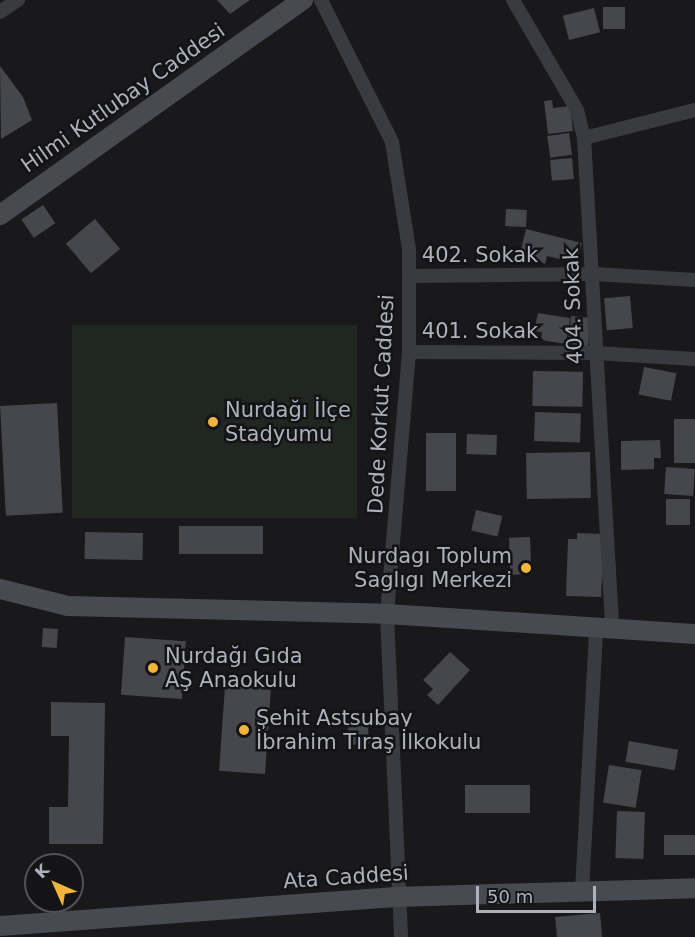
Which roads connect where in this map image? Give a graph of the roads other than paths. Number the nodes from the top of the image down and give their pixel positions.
1 (18, 0) edge
2 (303, 0) edge
3 (321, 0) edge
4 (513, 0) edge
5 (0, 12) edge
6 (695, 110) edge
7 (584, 138) junction
8 (2, 210) edge
9 (594, 274) junction
10 (409, 276) junction
11 (695, 280) edge
12 (409, 352) junction
13 (595, 353) junction
14 (695, 359) edge
15 (0, 589) edge
16 (387, 614) junction
17 (604, 629) junction
18 (695, 634) edge
19 (695, 888) edge
20 (582, 891) junction
21 (396, 897) junction
22 (0, 926) edge
23 (400, 937) edge

1 - 5 street
2 - 8 street, Hilmi Kutlubay Caddesi
3 - 10 street, Dede Korkut Caddesi
4 - 7 street, 404. Sokak
6 - 7 street
7 - 9 street, 404. Sokak
9 - 10 street, 402. Sokak
9 - 11 street, 402. Sokak
9 - 13 street, 404. Sokak
10 - 12 street, Dede Korkut Caddesi
12 - 13 street, 401. Sokak
12 - 16 street, Dede Korkut Caddesi
13 - 14 street, 401. Sokak
13 - 17 street, 404. Sokak
15 - 16 street
16 - 17 street
16 - 21 street, Dede Korkut Caddesi
17 - 18 street
17 - 20 street, 404. Sokak
19 - 20 street, Ata Caddesi
20 - 21 street, Ata Caddesi
21 - 22 street, Ata Caddesi
21 - 23 street, Dede Korkut Caddesi

